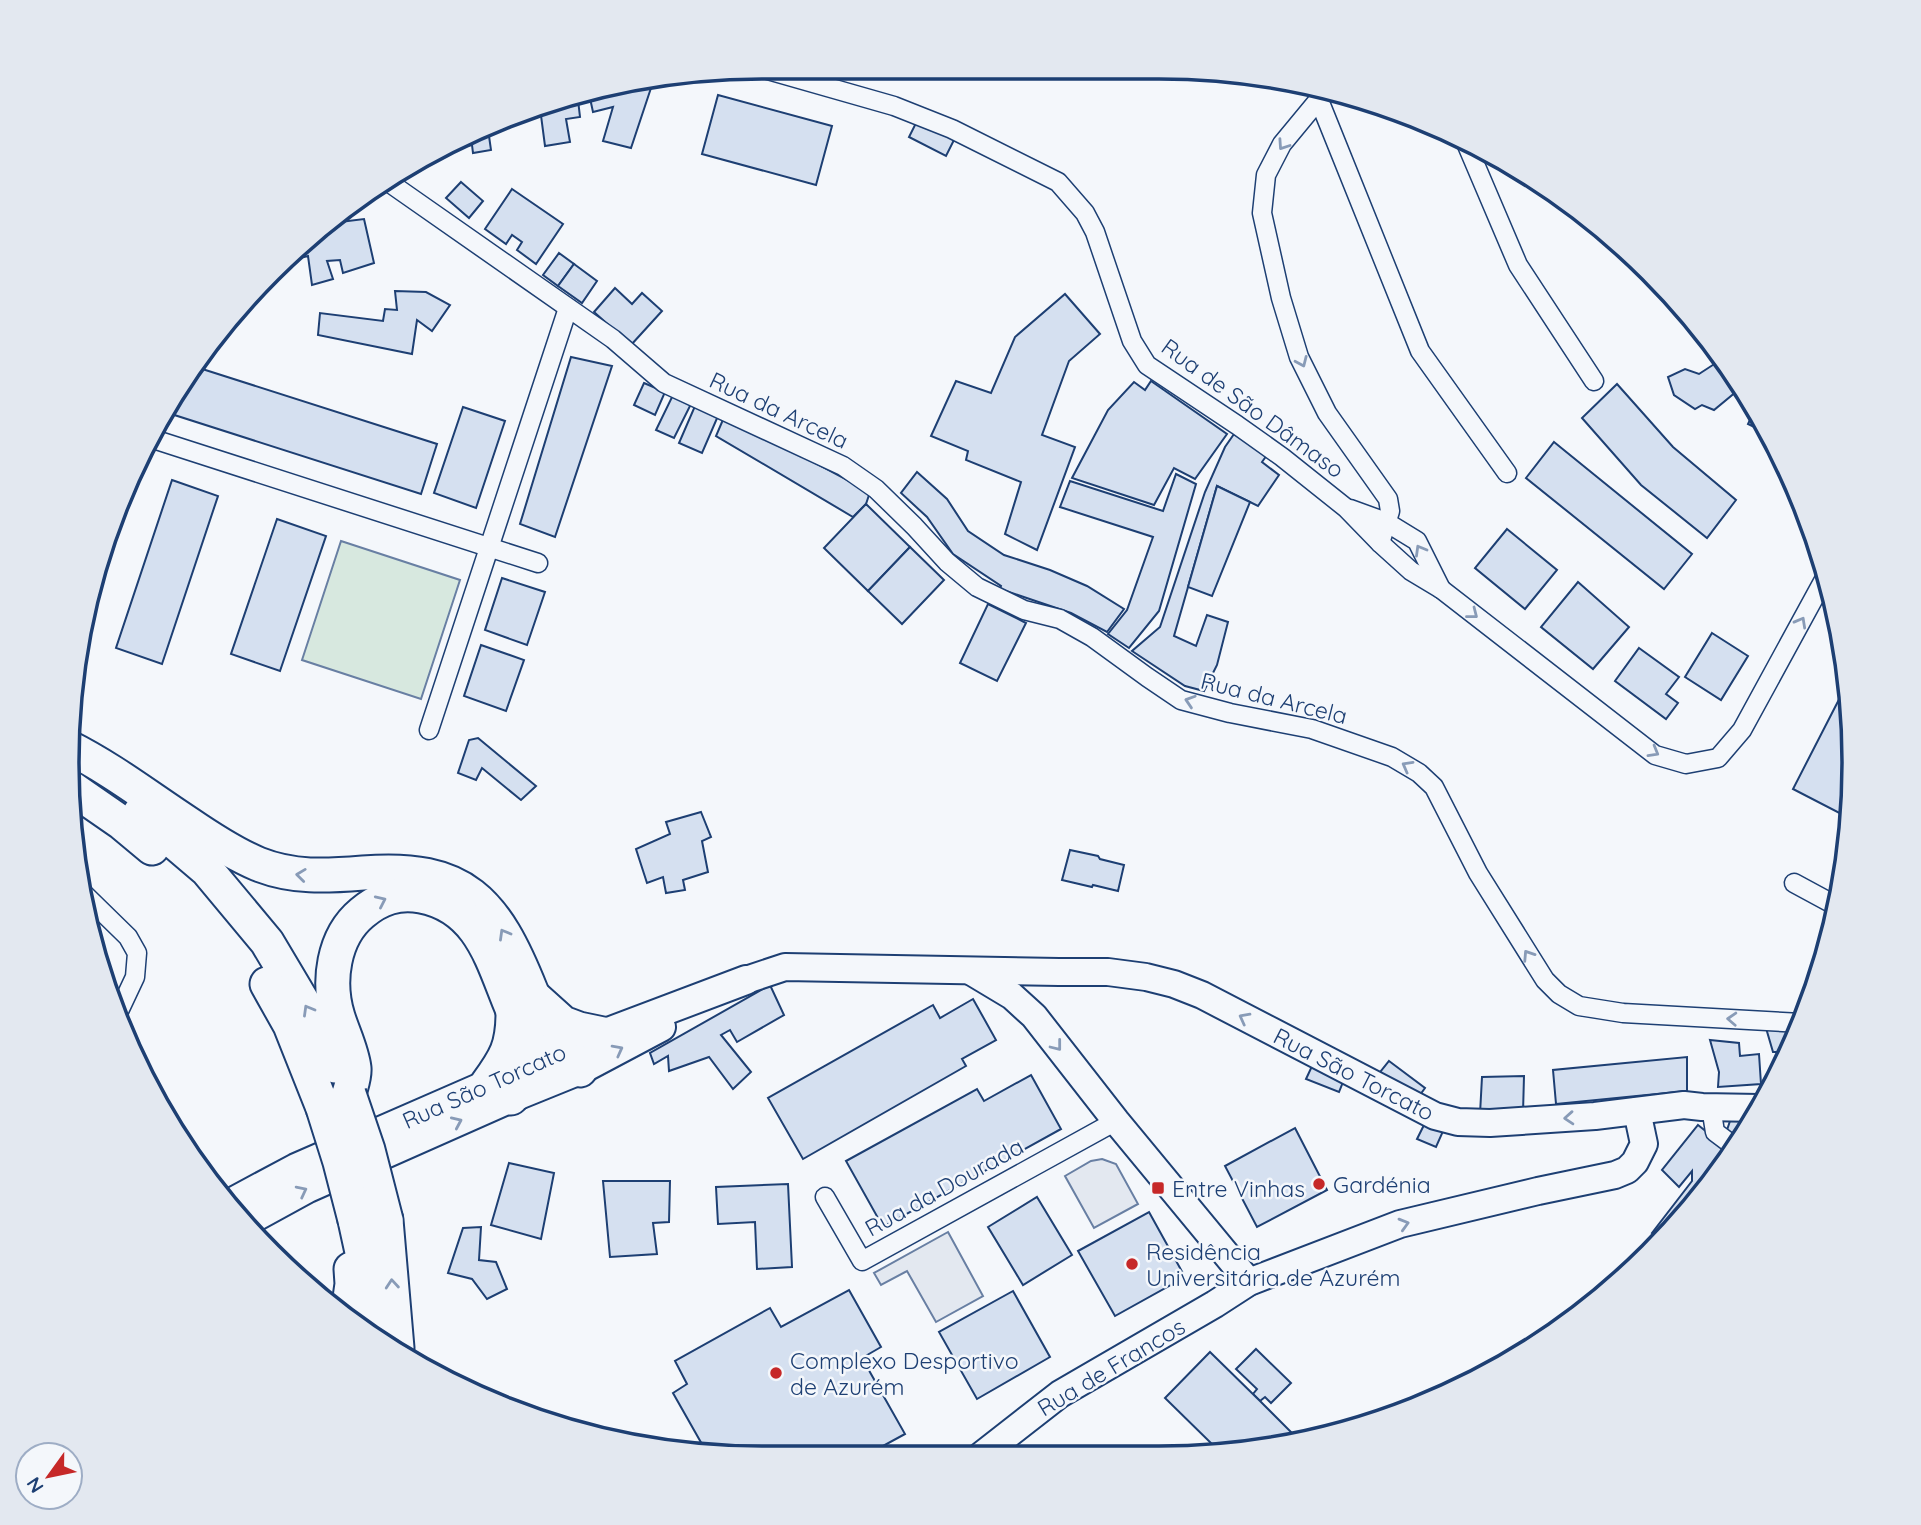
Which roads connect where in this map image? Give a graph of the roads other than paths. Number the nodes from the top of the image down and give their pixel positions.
1 (799, 79) edge
2 (1320, 99) edge
3 (1323, 99) edge
4 (1471, 154) edge
5 (395, 187) edge
6 (568, 308) junction
7 (1594, 380) dead end
8 (159, 441) edge
9 (1507, 472) dead end
10 (1346, 508) junction
11 (1386, 522) junction
12 (1380, 543) junction
13 (490, 548) junction
14 (538, 563) dead end
15 (1819, 588) edge
16 (1441, 589) junction
17 (429, 730) dead end
18 (79, 753) edge
19 (79, 775) edge
20 (80, 795) edge
21 (1794, 883) dead end
22 (1828, 902) edge
23 (94, 904) edge
24 (970, 970) junction
25 (1059, 972) junction
26 (746, 980) junction
27 (123, 1002) edge
28 (523, 1004) junction
29 (1034, 1016) junction
30 (1791, 1022) edge
31 (603, 1034) junction
32 (544, 1060) junction
33 (580, 1070) junction
34 (499, 1091) junction
35 (336, 1101) junction
36 (1706, 1107) junction
37 (1749, 1108) edge
38 (1637, 1111) junction
39 (1116, 1121) junction
40 (1727, 1141) edge
41 (1644, 1144) junction
42 (825, 1197) dead end
43 (237, 1200) edge
44 (253, 1218) edge
45 (370, 1220) junction
46 (1248, 1282) junction
47 (349, 1307) edge
48 (372, 1323) edge
49 (395, 1339) edge
50 (993, 1446) edge

1 - 10 street, Rua de São Dâmaso
2 -> 11 street
3 - 9 street
4 - 7 street
5 - 6 street, Rua da Arcela
6 - 13 street
30 -> 6 street, Rua da Arcela
8 - 13 street
10 - 11 street, Rua de São Dâmaso
10 - 12 street, Rua de São Dâmaso
11 - 12 street
16 -> 11 street, Rua de São Dâmaso
12 - 16 street, Rua de São Dâmaso
13 - 14 street
13 - 17 street
16 -> 15 street, Rua de São Dâmaso
28 -> 18 highway
35 -> 19 highway
20 - 35 highway
21 - 22 street
23 - 27 street
24 - 25 street, Rua São Torcato
24 - 26 street, Rua São Torcato
24 - 29 street
25 - 29 street
38 -> 25 street, Rua São Torcato
26 - 31 main road, Rua São Torcato
33 -> 26 main road, Rua São Torcato
28 - 31 highway
28 - 32 highway
28 - 34 highway
35 -> 28 highway
29 -> 39 street
31 - 32 main road, Rua São Torcato
32 - 33 highway
32 - 34 highway
33 - 34 main road, Rua São Torcato
34 - 43 main road, Rua São Torcato
44 -> 34 main road, Rua São Torcato
35 - 45 highway, bridge
36 - 37 street, Rua São Torcato
36 - 38 street, Rua São Torcato
36 - 40 street
36 - 41 street, Rua São Torcato
38 - 41 street
39 - 42 street, Rua da Dourada
39 - 46 street
46 -> 41 street, Rua de Francos
45 - 47 highway
45 - 48 highway
49 -> 45 highway
46 - 50 street, Rua de Francos

